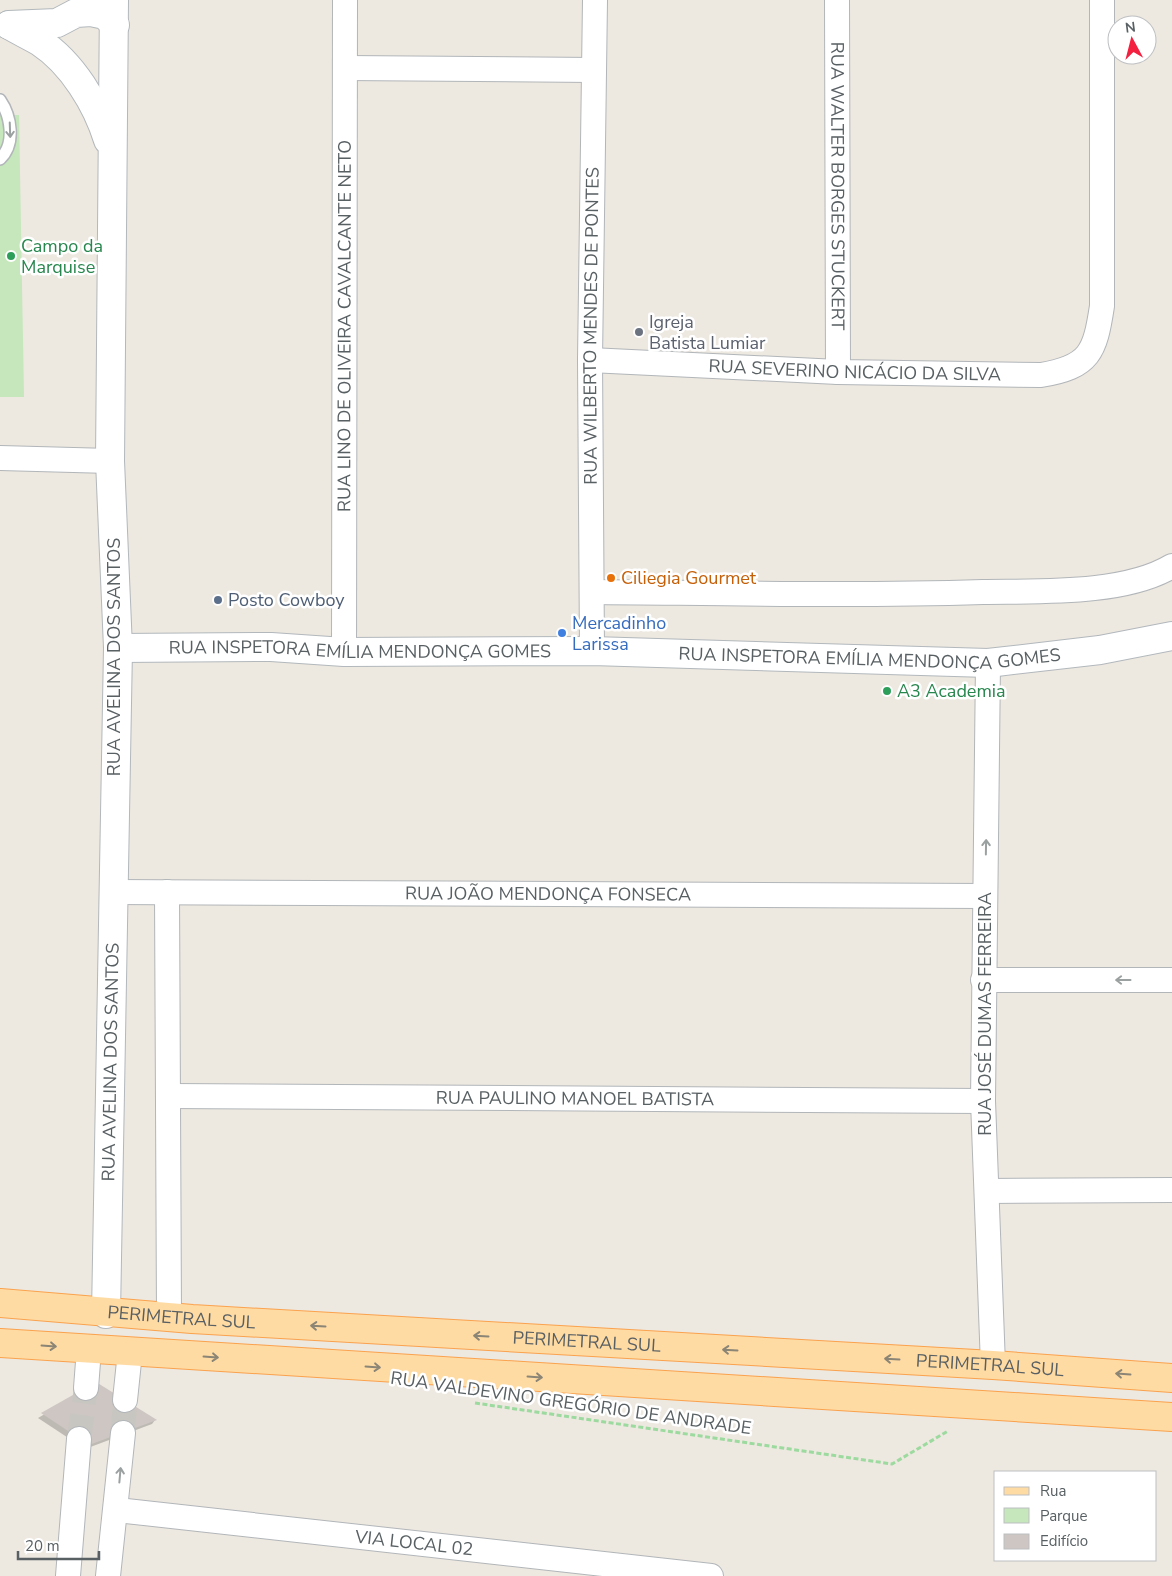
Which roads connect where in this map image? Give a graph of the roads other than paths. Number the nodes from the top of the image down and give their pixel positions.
1 (345, 0) edge
2 (595, 0) edge
3 (837, 0) edge
4 (1102, 0) edge
5 (76, 12) edge
6 (114, 13) edge
7 (5, 25) edge
8 (61, 62) junction
9 (114, 68) junction
10 (345, 68) junction
11 (594, 70) junction
12 (0, 100) edge
13 (113, 156) junction
14 (0, 159) edge
15 (590, 360) junction
16 (838, 372) junction
17 (0, 458) edge
18 (110, 461) junction
19 (1172, 566) edge
20 (592, 592) junction
21 (1172, 636) edge
22 (118, 648) junction
23 (592, 651) junction
24 (344, 652) junction
25 (988, 663) junction
26 (112, 892) junction
27 (167, 892) junction
28 (985, 896) junction
29 (983, 980) junction
30 (1172, 980) edge
31 (169, 1096) junction
32 (983, 1101) junction
33 (1172, 1190) edge
34 (986, 1191) junction
35 (0, 1303) edge
36 (106, 1314) junction
37 (169, 1318) junction
38 (0, 1343) edge
39 (89, 1349) junction
40 (130, 1352) junction
41 (993, 1365) junction
42 (1172, 1378) edge
43 (86, 1388) tunnel mouth
44 (125, 1400) tunnel mouth
45 (1172, 1417) edge
46 (123, 1433) tunnel mouth
47 (80, 1438) tunnel mouth
48 (117, 1510) junction
49 (68, 1576) edge
50 (108, 1576) edge
51 (711, 1576) edge

1 - 10 street, RUA LINO DE OLIVEIRA CAVALCANTE NETO
2 - 11 street, RUA WILBERTO MENDES DE PONTES
3 - 16 street, RUA WALTER BORGES STUCKERT
4 - 16 street, RUA SEVERINO NICÁCIO DA SILVA
5 - 6 main road
5 - 7 main road
5 - 8 main road
6 - 9 main road, RUA AVELINA DOS SANTOS
7 - 8 main road
8 - 9 main road
8 - 13 main road
9 - 13 main road, RUA AVELINA DOS SANTOS
10 - 11 street
10 - 24 street, RUA LINO DE OLIVEIRA CAVALCANTE NETO
11 - 15 street, RUA WILBERTO MENDES DE PONTES
12 -> 14 lane
13 - 18 main road, RUA AVELINA DOS SANTOS
15 - 16 street, RUA SEVERINO NICÁCIO DA SILVA
15 - 20 street, RUA WILBERTO MENDES DE PONTES
17 - 18 street
18 - 22 main road, RUA AVELINA DOS SANTOS
19 - 20 street
20 - 23 street, RUA WILBERTO MENDES DE PONTES
21 - 25 main road, RUA INSPETORA EMÍLIA MENDONÇA GOMES
22 - 24 main road, RUA INSPETORA EMÍLIA MENDONÇA GOMES
22 - 26 main road, RUA AVELINA DOS SANTOS
23 - 24 main road, RUA INSPETORA EMÍLIA MENDONÇA GOMES
23 - 25 main road, RUA INSPETORA EMÍLIA MENDONÇA GOMES
28 -> 25 street, RUA JOSÉ DUMAS FERREIRA
26 - 27 street, RUA JOÃO MENDONÇA FONSECA
26 - 36 main road, RUA AVELINA DOS SANTOS
27 - 28 street, RUA JOÃO MENDONÇA FONSECA
27 - 31 street
28 - 29 street, RUA JOSÉ DUMAS FERREIRA
30 -> 29 street
29 - 32 street, RUA JOSÉ DUMAS FERREIRA
31 - 32 street, RUA PAULINO MANOEL BATISTA
31 - 37 street
32 - 34 street, RUA JOSÉ DUMAS FERREIRA
33 - 34 street
34 - 41 street, RUA JOSÉ DUMAS FERREIRA
35 - 36 main road, PERIMETRAL SUL
36 - 37 main road, PERIMETRAL SUL
41 -> 37 main road, PERIMETRAL SUL
38 -> 39 main road, PERIMETRAL SUL
39 - 40 main road, PERIMETRAL SUL
39 - 43 street
40 - 44 street
40 -> 45 main road, PERIMETRAL SUL
42 -> 41 main road, PERIMETRAL SUL
48 -> 46 street
47 - 49 street
48 - 50 street
48 - 51 street, VIA LOCAL 02

